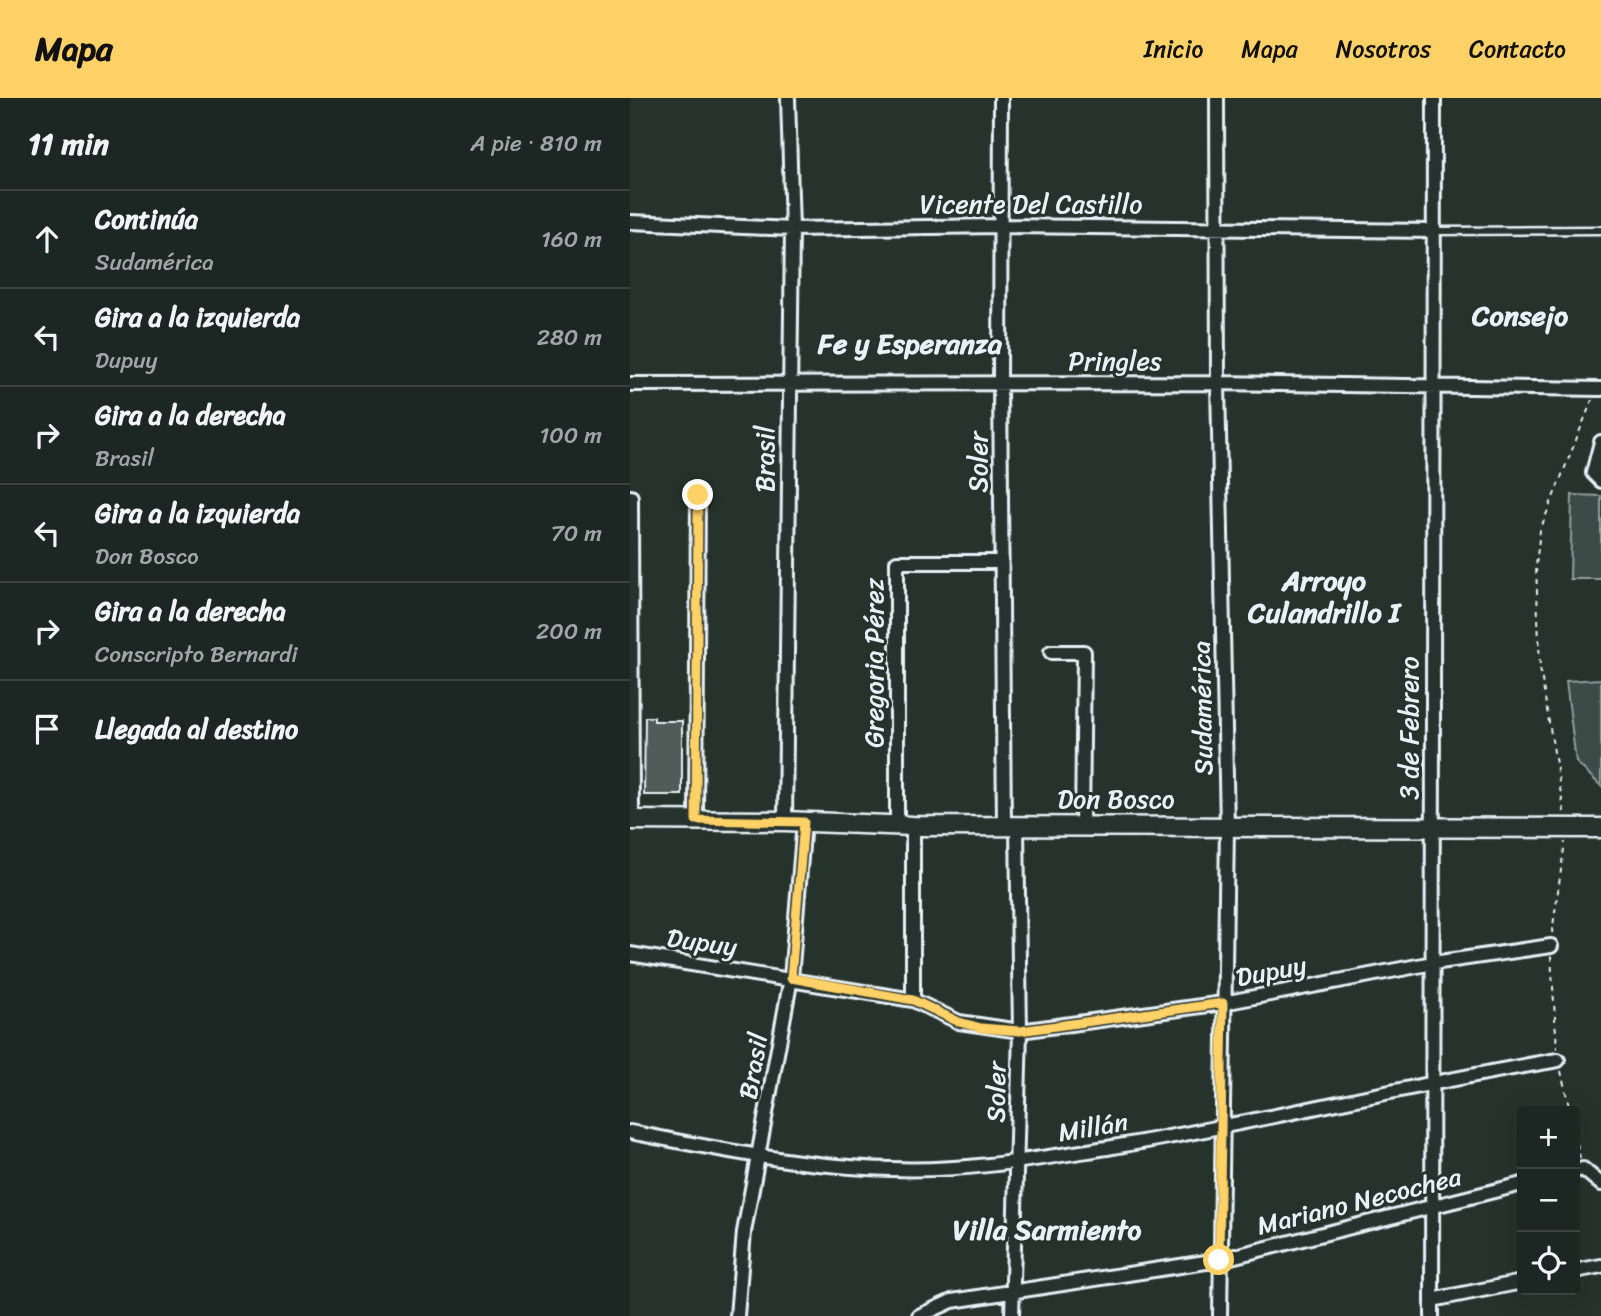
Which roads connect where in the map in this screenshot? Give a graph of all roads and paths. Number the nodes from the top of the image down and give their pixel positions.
1 (788, 98) edge
2 (1001, 98) edge
3 (1217, 98) edge
4 (1434, 98) edge
5 (630, 222) edge
6 (1001, 226) junction
7 (1218, 227) junction
8 (792, 229) junction
9 (1601, 230) edge
10 (1433, 231) junction
11 (1218, 383) junction
12 (630, 384) edge
13 (789, 384) junction
14 (1000, 385) junction
15 (1432, 386) junction
16 (1599, 388) edge
17 (1601, 442) edge
18 (1601, 481) edge
19 (698, 495) dead end
20 (631, 497) edge
21 (1001, 562) junction
22 (1051, 652) dead end
23 (631, 820) edge
24 (696, 820) junction
25 (785, 821) junction
26 (804, 822) junction
27 (1082, 824) junction
28 (905, 826) junction
29 (1011, 826) junction
30 (1227, 827) junction
31 (1567, 827) junction
32 (1431, 828) junction
33 (1601, 828) edge
34 (1551, 946) junction
35 (630, 954) edge
36 (1433, 963) junction
37 (791, 978) junction
38 (913, 1000) junction
39 (1223, 1003) junction
40 (1020, 1031) junction
41 (1558, 1060) junction
42 (1433, 1081) junction
43 (1569, 1106) edge
44 (1223, 1129) junction
45 (630, 1132) edge
46 (760, 1157) junction
47 (1017, 1162) junction
48 (1580, 1171) edge
49 (1601, 1184) edge
50 (1517, 1185) edge
51 (1430, 1207) junction
52 (1219, 1260) junction
53 (1601, 1266) edge
54 (1580, 1270) edge
55 (1517, 1283) edge
56 (1012, 1291) junction
57 (1432, 1300) junction
58 (737, 1316) edge
59 (919, 1316) edge
60 (1012, 1316) edge
61 (1220, 1316) edge
62 (1432, 1316) edge

1 - 8 street, Brasil
2 - 6 street, Soler
3 - 7 street, Sudamérica
4 - 10 street, 3 de Febrero
5 - 8 street, Vicente Del Castillo
6 - 7 street, Vicente Del Castillo
6 - 8 street, Vicente Del Castillo
6 - 14 street, Soler
7 - 10 street, Vicente Del Castillo
7 - 11 street, Sudamérica
8 - 13 street, Brasil
9 - 10 lane
10 - 15 street, 3 de Febrero
11 - 14 street, Pringles
11 - 15 street, Pringles
11 - 30 street, Sudamérica
12 - 13 street, Pringles
13 - 14 street, Pringles
13 - 25 street, Brasil
14 - 21 street, Soler
15 - 16 street, Pringles
15 - 32 street, 3 de Febrero
16 - 31 path
17 - 18 street
19 - 24 street
20 - 23 street
21 - 28 street, Gregoria Pérez
21 - 29 street, Soler
22 - 27 street
23 - 24 main road, Don Bosco
24 - 25 main road, Don Bosco
25 - 26 main road, Don Bosco
26 - 28 main road, Don Bosco
26 - 37 street, Brasil
27 - 29 main road, Don Bosco
27 - 30 main road, Don Bosco
28 - 29 main road, Don Bosco
28 - 38 street
29 - 40 street, Soler
30 - 32 main road, Don Bosco
30 - 39 street, Sudamérica
31 - 32 main road, Don Bosco
31 - 33 main road, Don Bosco
31 - 34 path
32 - 36 street, 3 de Febrero
34 - 36 street, Dupuy
34 - 41 path
35 - 37 street, Dupuy
36 - 39 street, Dupuy
36 - 42 street, 3 de Febrero
37 - 38 street, Dupuy
37 - 46 street, Brasil
38 - 40 street, Dupuy
39 - 40 street, Dupuy
39 - 44 street, Sudamérica
40 - 47 street, Soler
41 - 42 street, Millán
41 - 43 path
42 - 44 street, Millán
42 - 51 street, 3 de Febrero
44 - 47 street, Millán
44 - 52 street, Sudamérica
45 - 46 street, Millán
46 - 47 street, Millán
46 - 58 street, Brasil
47 - 56 street, Soler
48 - 49 street
50 - 51 street, Mariano Necochea
51 - 52 street, Mariano Necochea
51 - 57 street, 3 de Febrero
52 - 56 street, Mariano Necochea
52 - 61 street, Sudamérica
53 - 54 street
55 - 57 street
56 - 59 street, Mariano Necochea
56 - 60 street, Soler
57 - 62 street, 3 de Febrero

